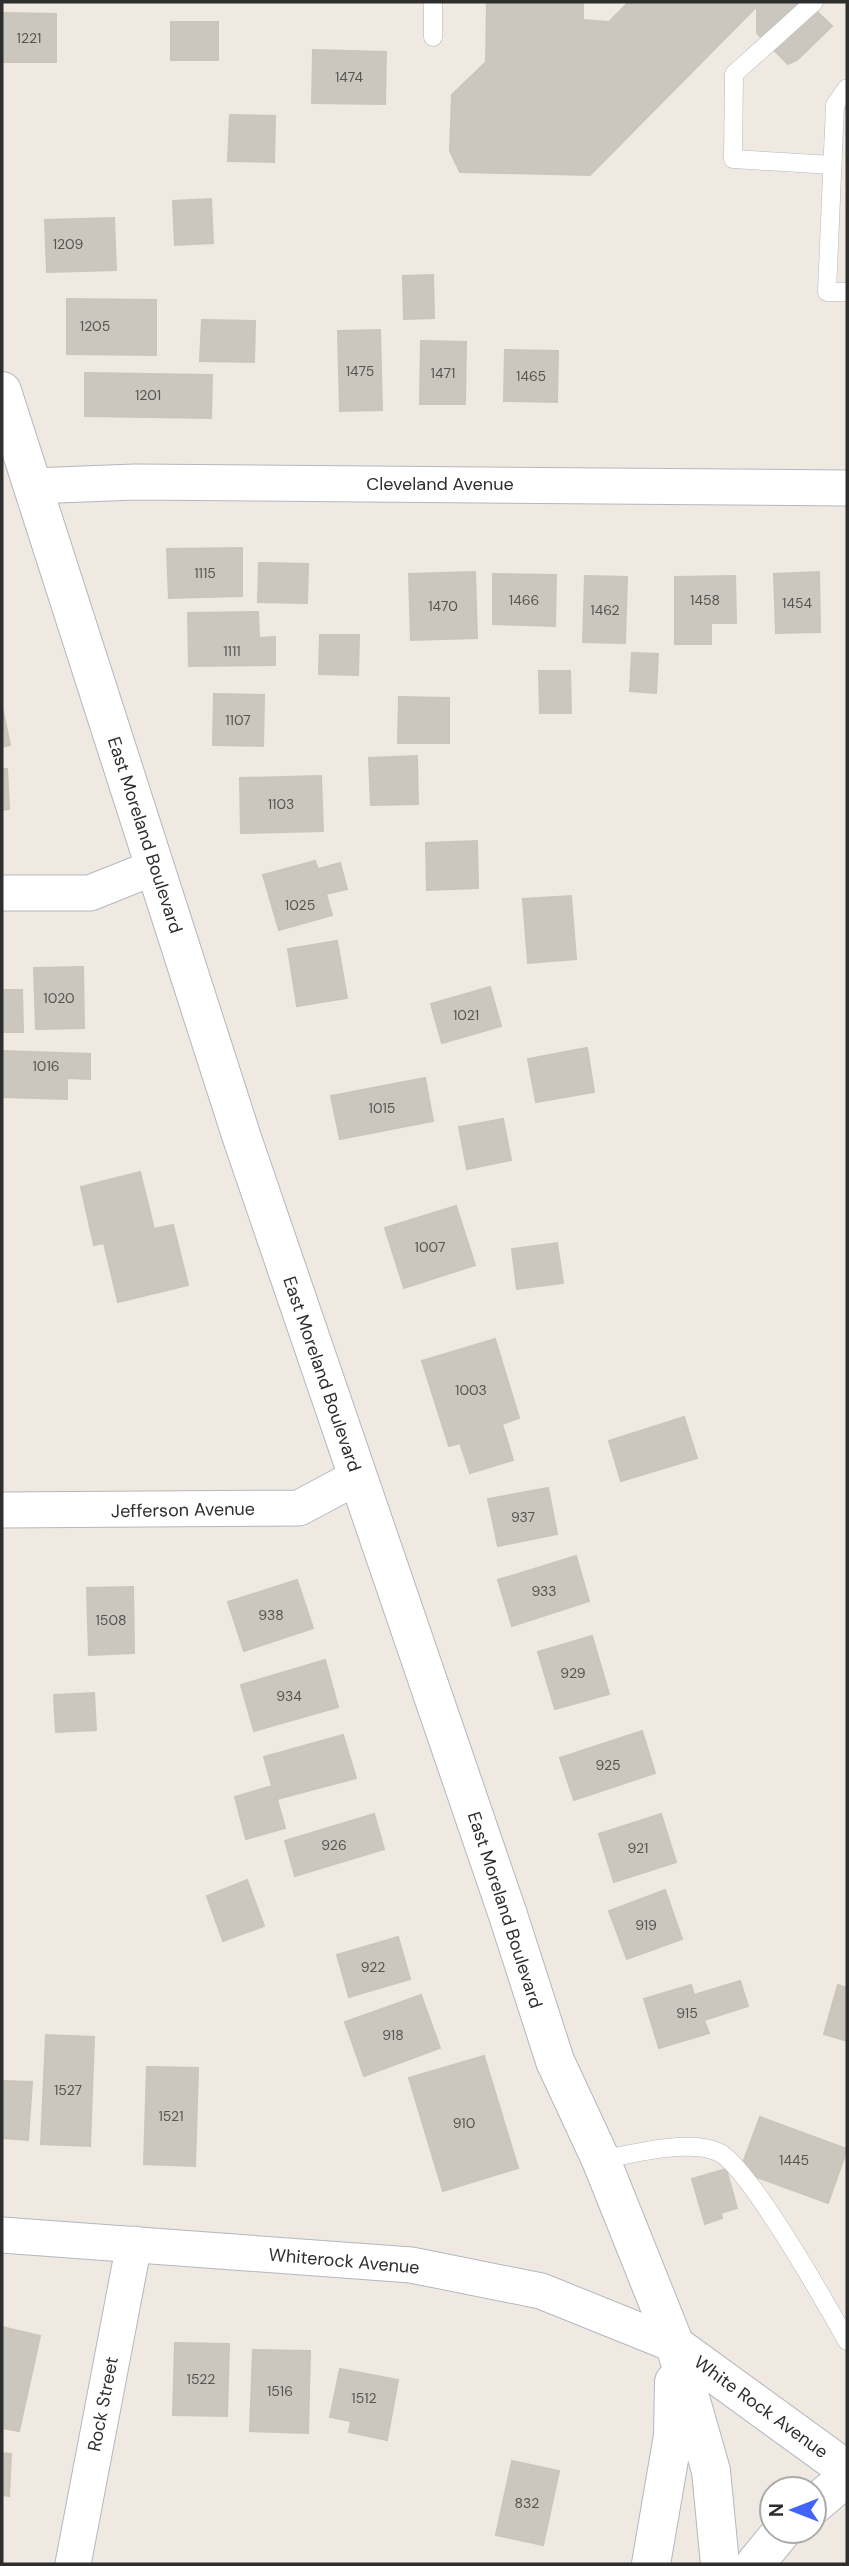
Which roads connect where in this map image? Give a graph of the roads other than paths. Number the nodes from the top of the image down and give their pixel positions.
1 (433, 2) edge
2 (814, 2) edge
3 (433, 37) dead end
4 (847, 88) edge
5 (832, 164) junction
6 (847, 292) edge
7 (2, 391) edge
8 (32, 486) junction
9 (847, 488) edge
10 (155, 867) junction
11 (2, 892) edge
12 (357, 1477) junction
13 (2, 1510) edge
14 (601, 2160) junction
15 (2, 2235) edge
16 (134, 2244) junction
17 (847, 2342) edge
18 (674, 2345) junction
19 (847, 2470) edge
20 (847, 2477) edge
21 (828, 2493) edge
22 (771, 2545) edge
23 (73, 2564) edge
24 (651, 2564) edge
25 (720, 2564) edge
26 (755, 2564) edge

1 - 3 lane
2 - 5 lane
4 - 5 lane
5 - 6 lane
7 - 8 main road, East Moreland Boulevard
8 - 9 street, Cleveland Avenue
8 - 10 main road, East Moreland Boulevard
10 - 11 street
10 - 12 main road, East Moreland Boulevard
12 - 13 street, Jefferson Avenue
12 - 14 main road, East Moreland Boulevard
14 - 17 lane
14 - 18 main road, East Moreland Boulevard
15 - 16 street, Whiterock Avenue
16 - 18 street, Whiterock Avenue
16 - 23 street, Rock Street
18 - 19 main road, White Rock Avenue
18 - 24 main road, East Moreland Boulevard
18 - 25 main road, East Moreland Boulevard
20 - 21 main road
22 - 26 main road

